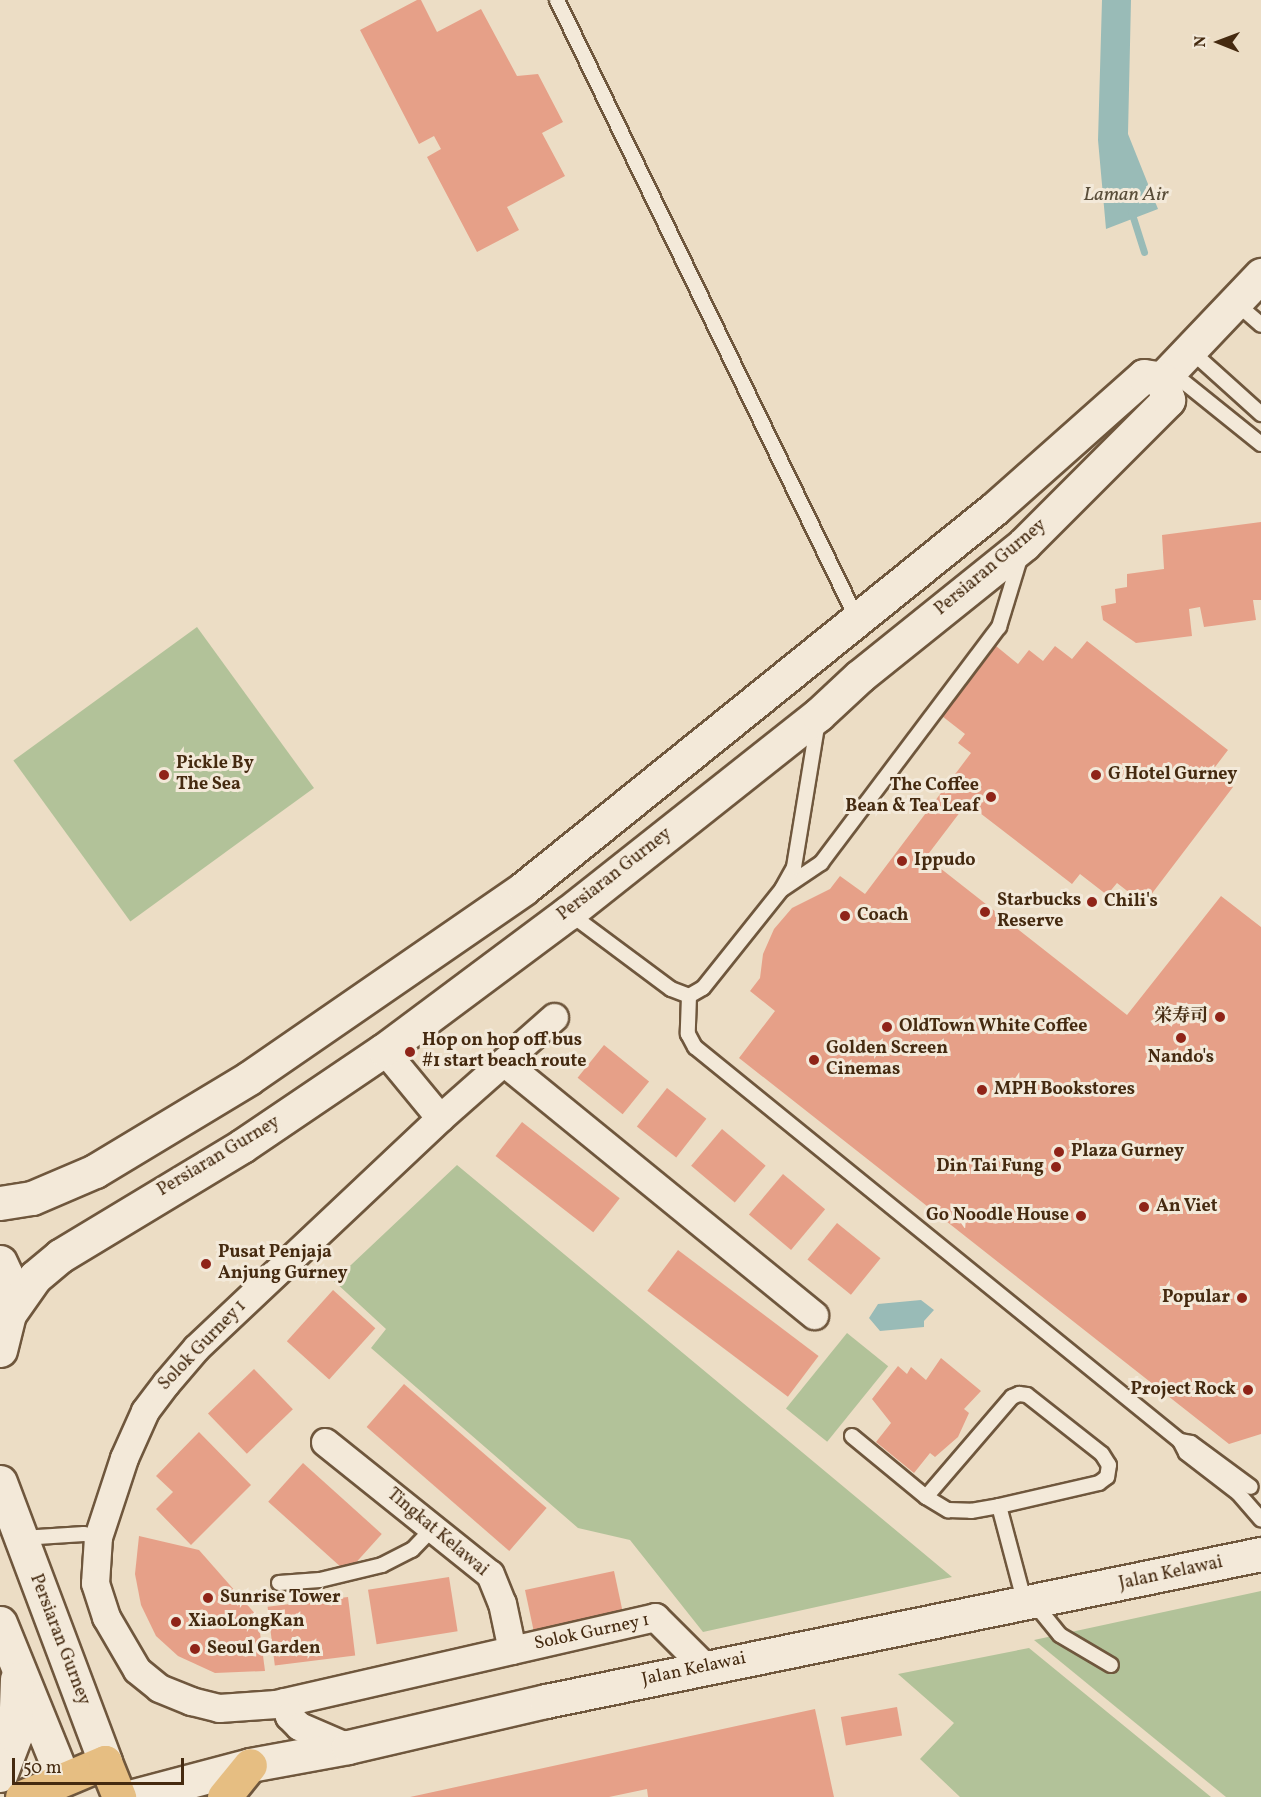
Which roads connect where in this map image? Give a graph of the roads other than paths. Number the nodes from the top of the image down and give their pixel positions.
1 (557, 0) edge
2 (1261, 275) edge
3 (1236, 303) junction
4 (1261, 325) edge
5 (1173, 366) junction
6 (1261, 414) edge
7 (1261, 444) edge
8 (994, 509) junction
9 (1024, 544) junction
10 (858, 619) junction
11 (818, 715) junction
12 (782, 889) junction
13 (568, 913) junction
14 (689, 996) junction
15 (554, 1017) dead end
16 (384, 1050) junction
17 (505, 1063) junction
18 (440, 1118) junction
19 (0, 1203) edge
20 (0, 1262) edge
21 (9, 1314) junction
22 (814, 1315) dead end
23 (0, 1350) edge
24 (852, 1436) dead end
25 (325, 1442) dead end
26 (0, 1482) edge
27 (1250, 1488) edge
28 (926, 1497) junction
29 (999, 1506) junction
30 (1261, 1519) edge
31 (433, 1528) junction
32 (20, 1538) junction
33 (98, 1538) junction
34 (1261, 1554) edge
35 (279, 1583) dead end
36 (1030, 1603) junction
37 (0, 1623) edge
38 (512, 1650) junction
39 (15, 1660) junction
40 (1111, 1665) dead end
41 (706, 1668) junction
42 (284, 1702) junction
43 (348, 1747) junction
44 (105, 1762) junction
45 (250, 1765) junction
46 (0, 1775) edge
47 (67, 1787) edge
48 (22, 1797) edge
49 (119, 1797) edge
50 (130, 1797) edge
51 (224, 1797) edge

1 - 10 lane
2 - 3 main road
3 - 4 lane
3 - 5 main road
5 - 6 lane
5 - 7 lane
5 - 8 main road
5 - 9 main road, Persiaran Gurney
8 - 9 main road
8 - 10 main road
9 - 11 main road, Persiaran Gurney
9 - 12 lane
10 - 19 main road
11 - 12 lane
11 - 13 main road, Persiaran Gurney
12 - 14 lane
13 - 14 lane
13 - 16 main road, Persiaran Gurney
14 - 27 lane
15 - 17 street, Solok Gurney 1
16 - 18 street
16 - 21 main road, Persiaran Gurney
17 - 18 street, Solok Gurney 1
17 - 22 street
18 - 33 street, Solok Gurney 1
20 - 21 main road
21 - 23 main road
24 - 28 lane
25 - 31 street, Tingkat Kelawai
26 - 32 main road, Persiaran Gurney
27 - 30 lane
28 - 29 lane
28 - 29 lane
29 - 36 lane
31 - 35 lane
31 - 38 street, Tingkat Kelawai
32 - 33 lane
32 - 44 main road, Persiaran Gurney
33 - 42 street, Solok Gurney 1
34 - 36 main road, Jalan Kelawai
36 - 40 lane
36 - 41 main road, Jalan Kelawai
37 - 39 main road
38 - 41 street, Solok Gurney 1
38 - 42 street, Solok Gurney 1
39 - 46 main road
39 - 47 main road
41 - 43 main road, Jalan Kelawai
42 - 43 street
43 - 45 main road, Jalan Kelawai
44 - 47 main road
44 - 49 main road, Persiaran Gurney
45 - 50 main road, Jalan Kelawai
45 - 51 main road
47 - 48 main road

